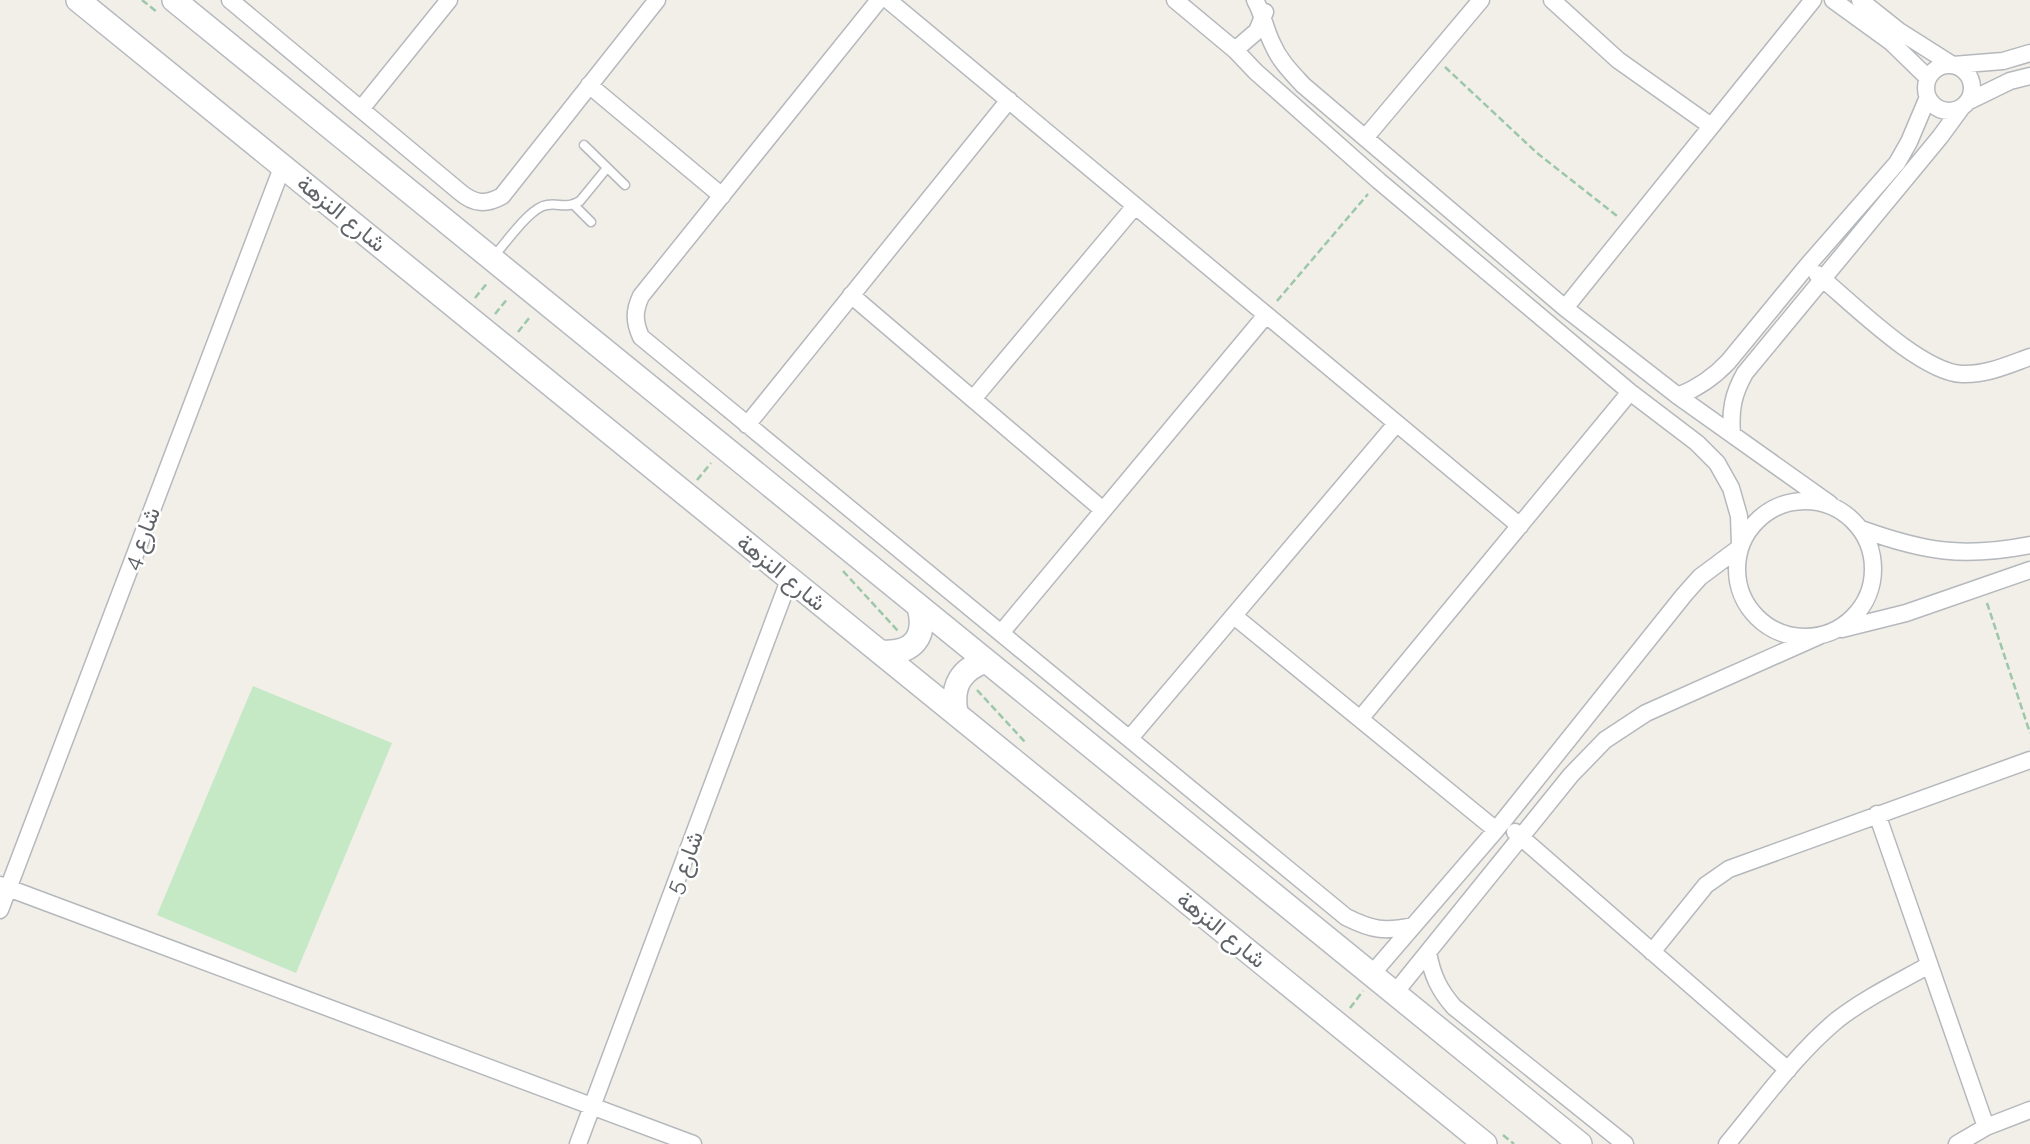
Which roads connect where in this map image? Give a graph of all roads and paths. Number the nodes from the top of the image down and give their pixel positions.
1 (78, 0) edge
2 (142, 0) edge
3 (449, 0) edge
4 (657, 0) edge
5 (879, 0) edge
6 (888, 0) edge
7 (1255, 0) edge
8 (1267, 0) edge
9 (1481, 0) edge
10 (1552, 0) edge
11 (1813, 0) edge
12 (1833, 0) edge
13 (1860, 0) edge
14 (234, 1) edge
15 (1184, 3) edge
16 (169, 9) edge
17 (1264, 18) junction
18 (1235, 50) junction
19 (2030, 53) edge
20 (1434, 56) junction
21 (1952, 65) junction
22 (2030, 76) edge
23 (1928, 78) junction
24 (589, 85) junction
25 (1928, 97) junction
26 (1009, 100) junction
27 (1965, 104) junction
28 (360, 109) junction
29 (1711, 126) junction
30 (1365, 138) junction
31 (584, 145) dead end
32 (283, 165) junction
33 (607, 168) junction
34 (1379, 181) junction
35 (625, 185) dead end
36 (722, 196) junction
37 (574, 205) junction
38 (1135, 206) junction
39 (591, 222) dead end
40 (1630, 227) junction
41 (1807, 266) junction
42 (491, 269) junction
43 (1823, 279) junction
44 (851, 295) junction
45 (510, 296) dead end
46 (475, 297) dead end
47 (1564, 308) junction
48 (533, 314) dead end
49 (1266, 315) junction
50 (503, 320) dead end
51 (510, 326) dead end
52 (2030, 357) edge
53 (1630, 392) junction
54 (1678, 396) junction
55 (973, 399) junction
56 (1396, 424) junction
57 (747, 425) junction
58 (1732, 434) junction
59 (725, 448) junction
60 (686, 492) junction
61 (1830, 505) junction
62 (1103, 510) junction
63 (1520, 526) junction
64 (1861, 529) junction
65 (2030, 545) edge
66 (1739, 546) junction
67 (840, 568) dead end
68 (2030, 570) edge
69 (789, 580) junction
70 (1982, 587) junction
71 (919, 607) junction
72 (1234, 615) junction
73 (1001, 632) junction
74 (1826, 634) junction
75 (889, 643) junction
76 (986, 661) junction
77 (976, 684) dead end
78 (956, 712) junction
79 (1360, 719) junction
80 (2030, 733) edge
81 (1130, 738) junction
82 (1031, 749) dead end
83 (2030, 760) edge
84 (1877, 814) junction
85 (1499, 826) junction
86 (1521, 837) junction
87 (4, 886) edge
88 (0, 910) edge
89 (1413, 926) junction
90 (1427, 952) junction
91 (1652, 952) junction
92 (1929, 965) junction
93 (1373, 977) junction
94 (1394, 994) junction
95 (1338, 1023) junction
96 (1788, 1070) junction
97 (592, 1106) junction
98 (2030, 1110) edge
99 (1986, 1127) junction
100 (1494, 1140) edge
101 (578, 1144) edge
102 (693, 1144) edge
103 (1514, 1144) edge
104 (1580, 1144) edge
105 (1625, 1144) edge
106 (1727, 1144) edge
107 (1957, 1144) edge

1 - 32 main road, شارع النزهة
2 - 16 path
3 - 28 street
4 - 24 street
5 - 36 street
6 - 26 street
7 - 17 street
8 - 17 street
9 - 20 street
10 - 29 street
11 - 29 street
12 - 23 street
13 - 21 street
14 - 28 street
15 - 18 street
16 - 42 main road
17 - 18 street
17 - 30 street
18 - 34 street
19 - 21 street
20 - 30 street
20 - 40 path
21 - 23 street
21 - 27 street
22 - 27 street
23 - 25 street
24 - 28 street
24 - 36 street
25 - 27 street
25 - 41 street
26 - 38 street
26 - 44 street
27 - 43 street
29 - 40 street
30 - 47 street
31 - 33 lane
32 - 60 main road, شارع النزهة
32 - 87 street, شارع 4
33 - 35 lane
33 - 37 lane
34 - 49 path
34 - 53 street
36 - 57 street
37 - 39 lane
37 - 42 lane
38 - 49 street
38 - 55 street
40 - 47 street
41 - 43 street
41 - 54 street
42 - 46 path
42 - 59 main road
43 - 52 street
43 - 58 street
44 - 55 street
44 - 57 street
45 - 50 path
47 - 54 street
48 - 51 path
49 - 56 street
49 - 62 street
53 - 63 street
53 - 66 street
54 - 58 street
55 - 62 street
56 - 63 street
56 - 72 street
57 - 73 street
58 - 61 street
59 - 60 path
59 - 71 main road
60 - 69 main road, شارع النزهة
61 - 64 street
61 - 66 street
62 - 73 street
63 - 79 street
64 - 65 street
64 - 74 street
66 - 74 street
66 - 85 street
67 - 75 path
68 - 70 street
69 - 75 main road, شارع النزهة
69 - 97 street, شارع 5
70 - 74 street
70 - 80 path
71 - 75 main road
71 - 76 main road
72 - 79 street
72 - 81 street
73 - 81 street
74 - 86 street
75 - 78 main road, شارع النزهة
76 - 78 main road
76 - 93 main road
77 - 82 path
78 - 95 main road, شارع النزهة
79 - 85 street
81 - 89 street
83 - 84 street
84 - 91 street
84 - 92 street
85 - 86 street
85 - 89 street
86 - 90 street
86 - 91 street
87 - 88 street, شارع 4
87 - 97 street
89 - 93 street
90 - 94 street
90 - 105 street
91 - 96 street
92 - 96 street
92 - 99 street
93 - 94 main road
93 - 95 path
94 - 104 main road
95 - 100 main road, شارع النزهة
96 - 106 street
97 - 101 street, شارع 5
97 - 102 street
98 - 99 street
99 - 107 street
100 - 103 path

